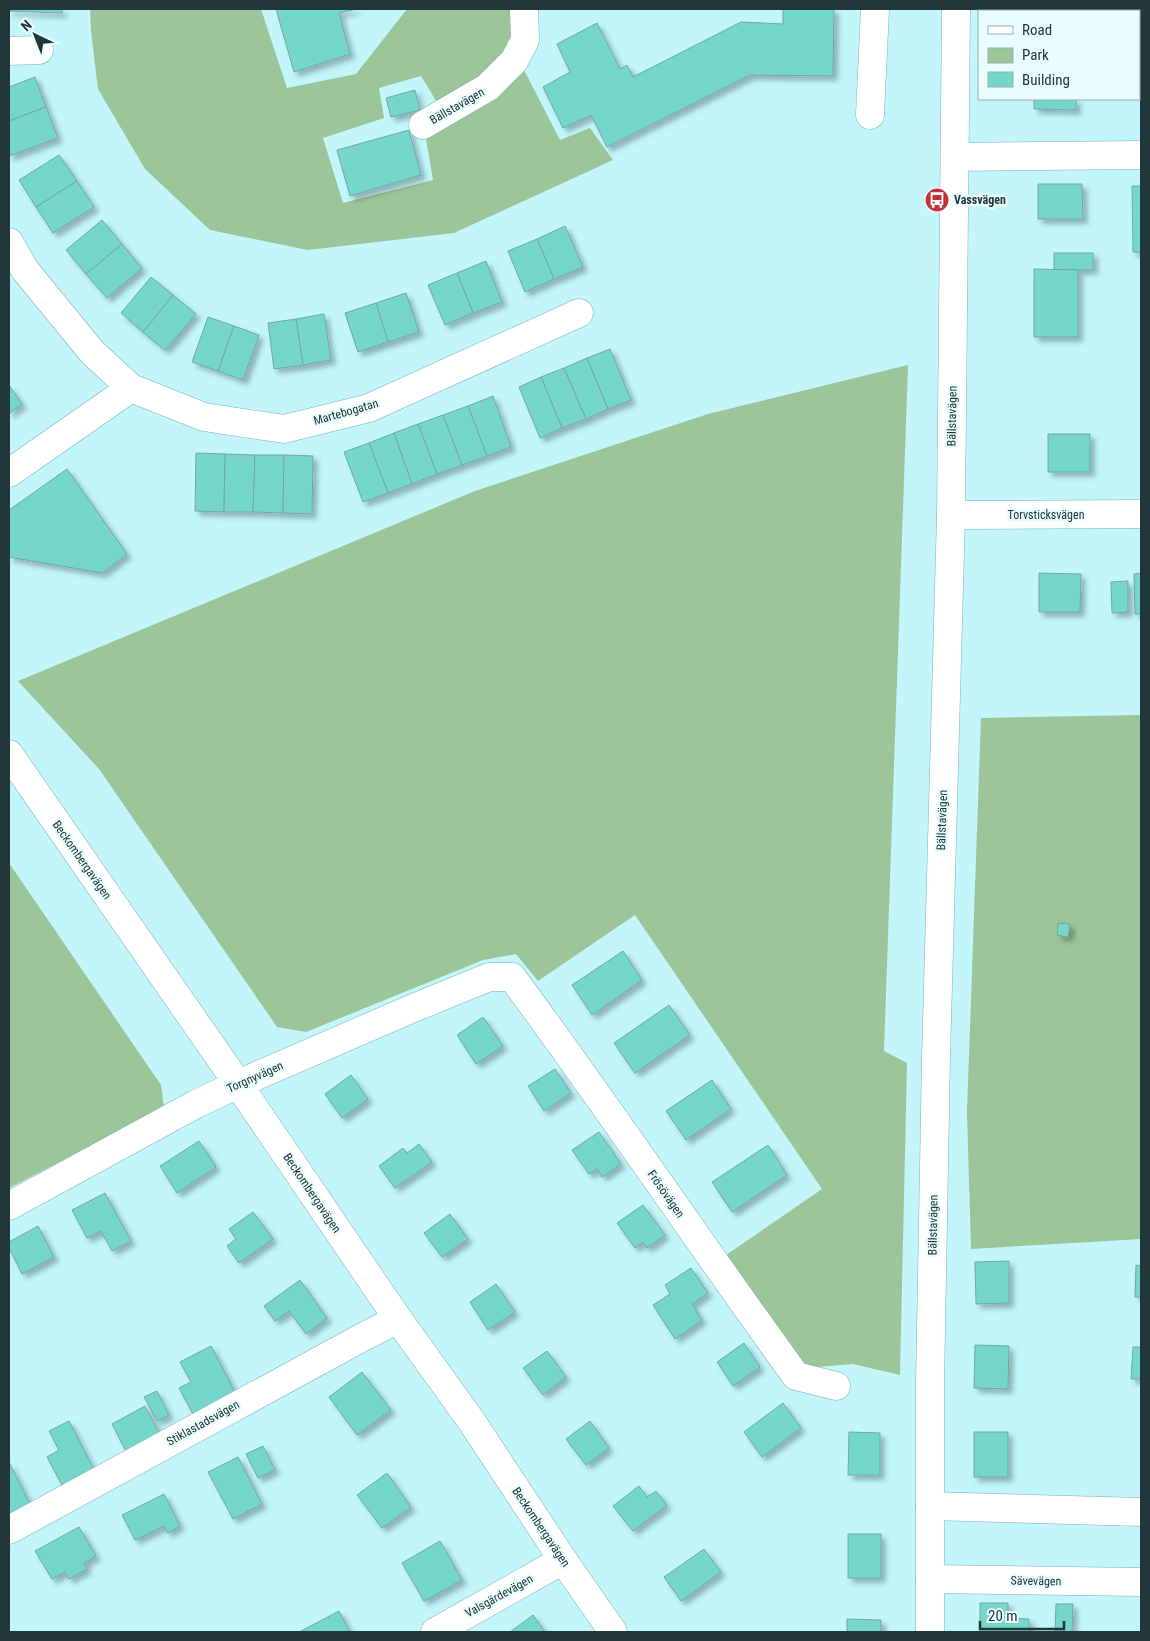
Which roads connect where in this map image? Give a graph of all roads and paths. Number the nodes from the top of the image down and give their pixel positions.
1 (524, 9) edge
2 (875, 9) edge
3 (956, 9) edge
4 (39, 50) dead end
5 (9, 51) edge
6 (870, 115) dead end
7 (423, 125) dead end
8 (1141, 155) edge
9 (955, 157) junction
10 (9, 242) edge
11 (579, 313) dead end
12 (131, 388) junction
13 (9, 473) edge
14 (1141, 514) edge
15 (951, 515) junction
16 (9, 754) edge
17 (512, 977) joint
18 (238, 1084) junction
19 (9, 1206) edge
20 (398, 1319) junction
21 (836, 1386) dead end
22 (930, 1506) junction
23 (1141, 1512) edge
24 (9, 1530) edge
25 (564, 1560) junction
26 (930, 1579) junction
27 (1141, 1582) edge
28 (435, 1632) edge
29 (613, 1632) edge
30 (930, 1632) edge

1 - 7 street, Bällstavägen
2 - 6 street
3 - 9 street, Bällstavägen
4 - 5 street
8 - 9 street
9 - 15 street, Bällstavägen
10 - 12 street, Martebogatan
11 - 12 street, Martebogatan
12 - 13 street
14 - 15 street, Torvsticksvägen
15 - 22 street, Bällstavägen
16 - 18 street, Beckombergavägen
17 - 18 street, Torgnyvägen
17 - 21 street, Frösövägen
18 - 19 street, Torgnyvägen
18 - 20 street, Beckombergavägen
20 - 24 street, Stiklastadsvägen
20 - 25 street, Beckombergavägen
22 - 23 street
22 - 26 street, Bällstavägen
25 - 28 street, Valsgärdevägen
25 - 29 street, Beckombergavägen
26 - 27 street, Sävevägen
26 - 30 street, Bällstavägen

